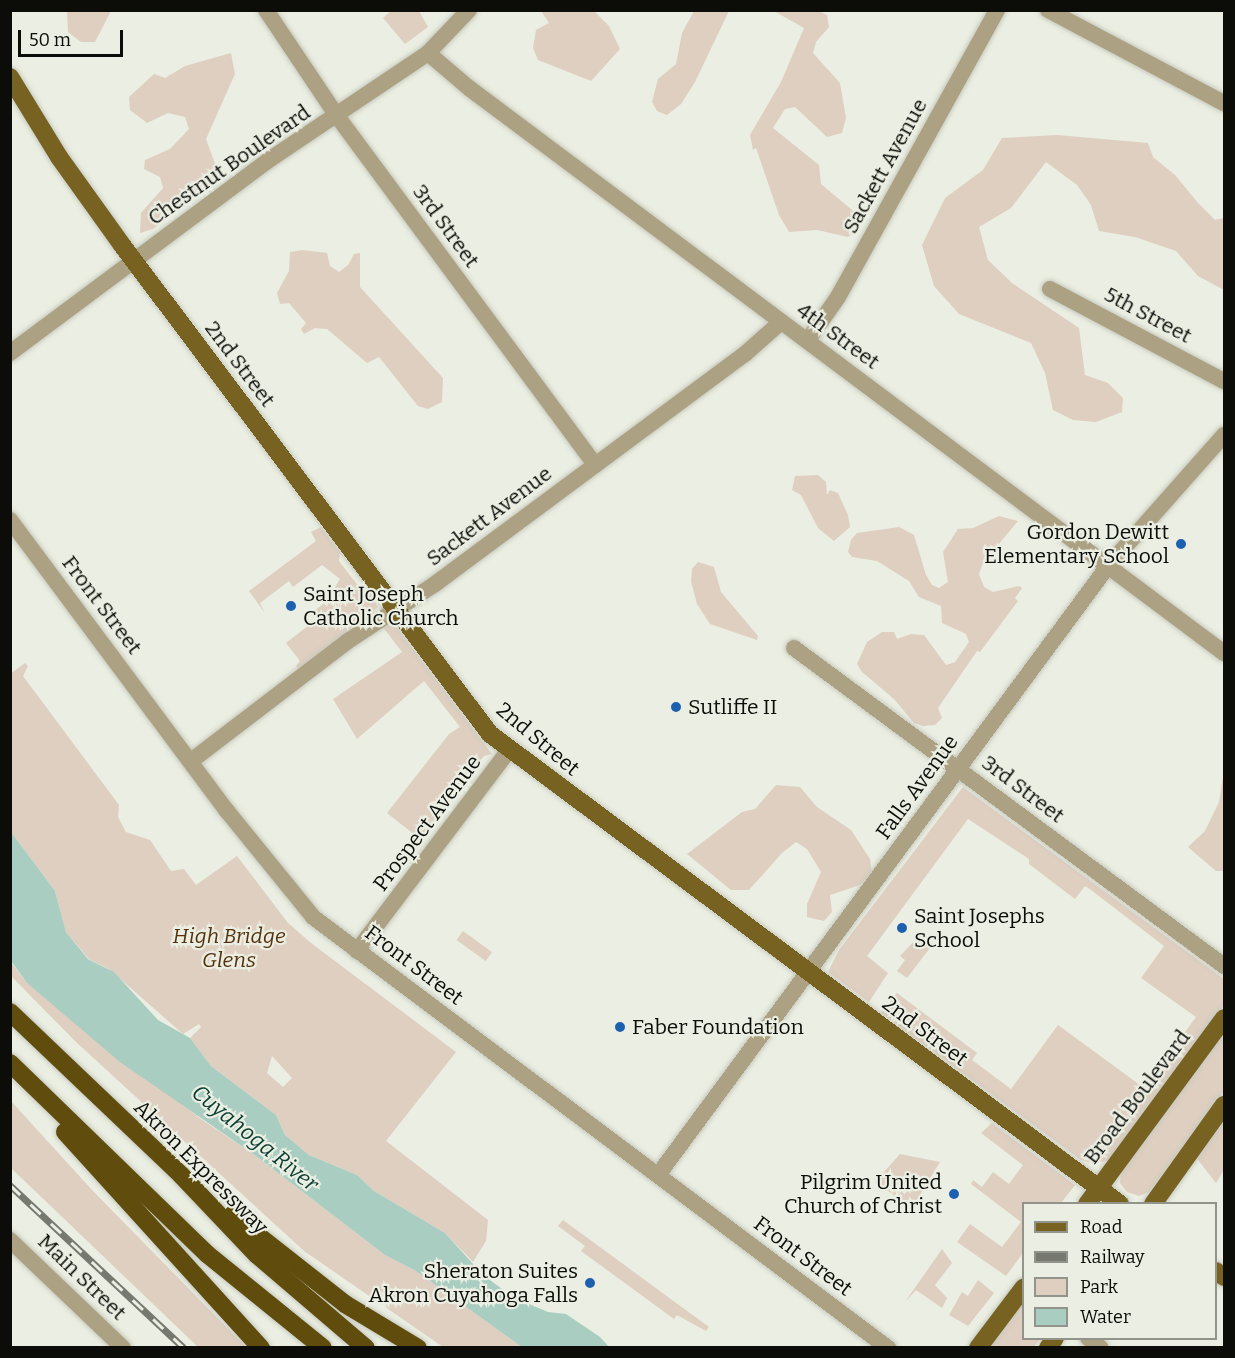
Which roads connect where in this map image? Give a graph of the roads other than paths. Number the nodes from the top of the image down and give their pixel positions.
1 (266, 10) edge
2 (470, 10) edge
3 (997, 10) edge
4 (1048, 10) edge
5 (428, 53) junction
6 (10, 78) edge
7 (1224, 103) edge
8 (338, 116) junction
9 (135, 261) junction
10 (1050, 289) dead end
11 (781, 322) junction
12 (808, 340) junction
13 (10, 353) edge
14 (1224, 381) edge
15 (1224, 435) edge
16 (595, 465) junction
17 (10, 520) edge
18 (1108, 566) junction
19 (395, 609) junction
20 (794, 648) dead end
21 (1224, 653) edge
22 (510, 749) junction
23 (191, 761) junction
24 (958, 769) junction
25 (357, 951) junction
26 (1224, 966) edge
27 (808, 973) junction
28 (10, 1012) edge
29 (1224, 1018) edge
30 (10, 1064) edge
31 (10, 1070) edge
32 (1224, 1105) edge
33 (181, 1175) junction
34 (658, 1175) junction
35 (1098, 1188) junction
36 (1088, 1202) edge
37 (1118, 1202) edge
38 (1154, 1202) edge
39 (10, 1240) edge
40 (1022, 1288) edge
41 (123, 1347) edge
42 (261, 1347) edge
43 (323, 1347) edge
44 (366, 1347) edge
45 (418, 1347) edge
46 (888, 1347) edge
47 (978, 1347) edge

1 - 8 street, 3rd Street
2 - 5 street, Chestnut Boulevard
3 - 12 street, Sackett Avenue
4 - 7 street
5 - 8 street, Chestnut Boulevard
5 - 11 street, 4th Street
6 - 9 main road, 2nd Street
8 - 9 street, Chestnut Boulevard
8 - 16 street, 3rd Street
9 - 13 street, Chestnut Boulevard
9 - 19 main road, 2nd Street
10 - 14 street, 5th Street
11 - 12 street, 4th Street
11 - 16 street, Sackett Avenue
12 - 18 street, 4th Street
15 - 18 street, Falls Avenue
16 - 19 street, Sackett Avenue
17 - 23 street, Front Street
18 - 21 street, 4th Street
18 - 24 street, Falls Avenue
19 - 22 main road, 2nd Street
19 - 23 street, Sackett Avenue
20 - 24 street, 3rd Street
22 - 25 street, Prospect Avenue
22 - 27 main road, 2nd Street
23 - 25 street, Front Street
24 - 26 street, 3rd Street
24 - 27 street, Falls Avenue
25 - 34 street, Front Street
27 - 34 street, Falls Avenue
27 - 35 main road, 2nd Street
28 - 33 highway, Akron Expressway
29 - 35 main road, Broad Boulevard
30 - 43 highway
31 - 42 highway
32 - 38 main road
33 - 44 highway, Akron Expressway
33 - 45 highway
34 - 46 street, Front Street
35 - 36 main road, Broad Boulevard
35 - 37 main road, 2nd Street
39 - 41 street, Main Street
40 - 47 main road

